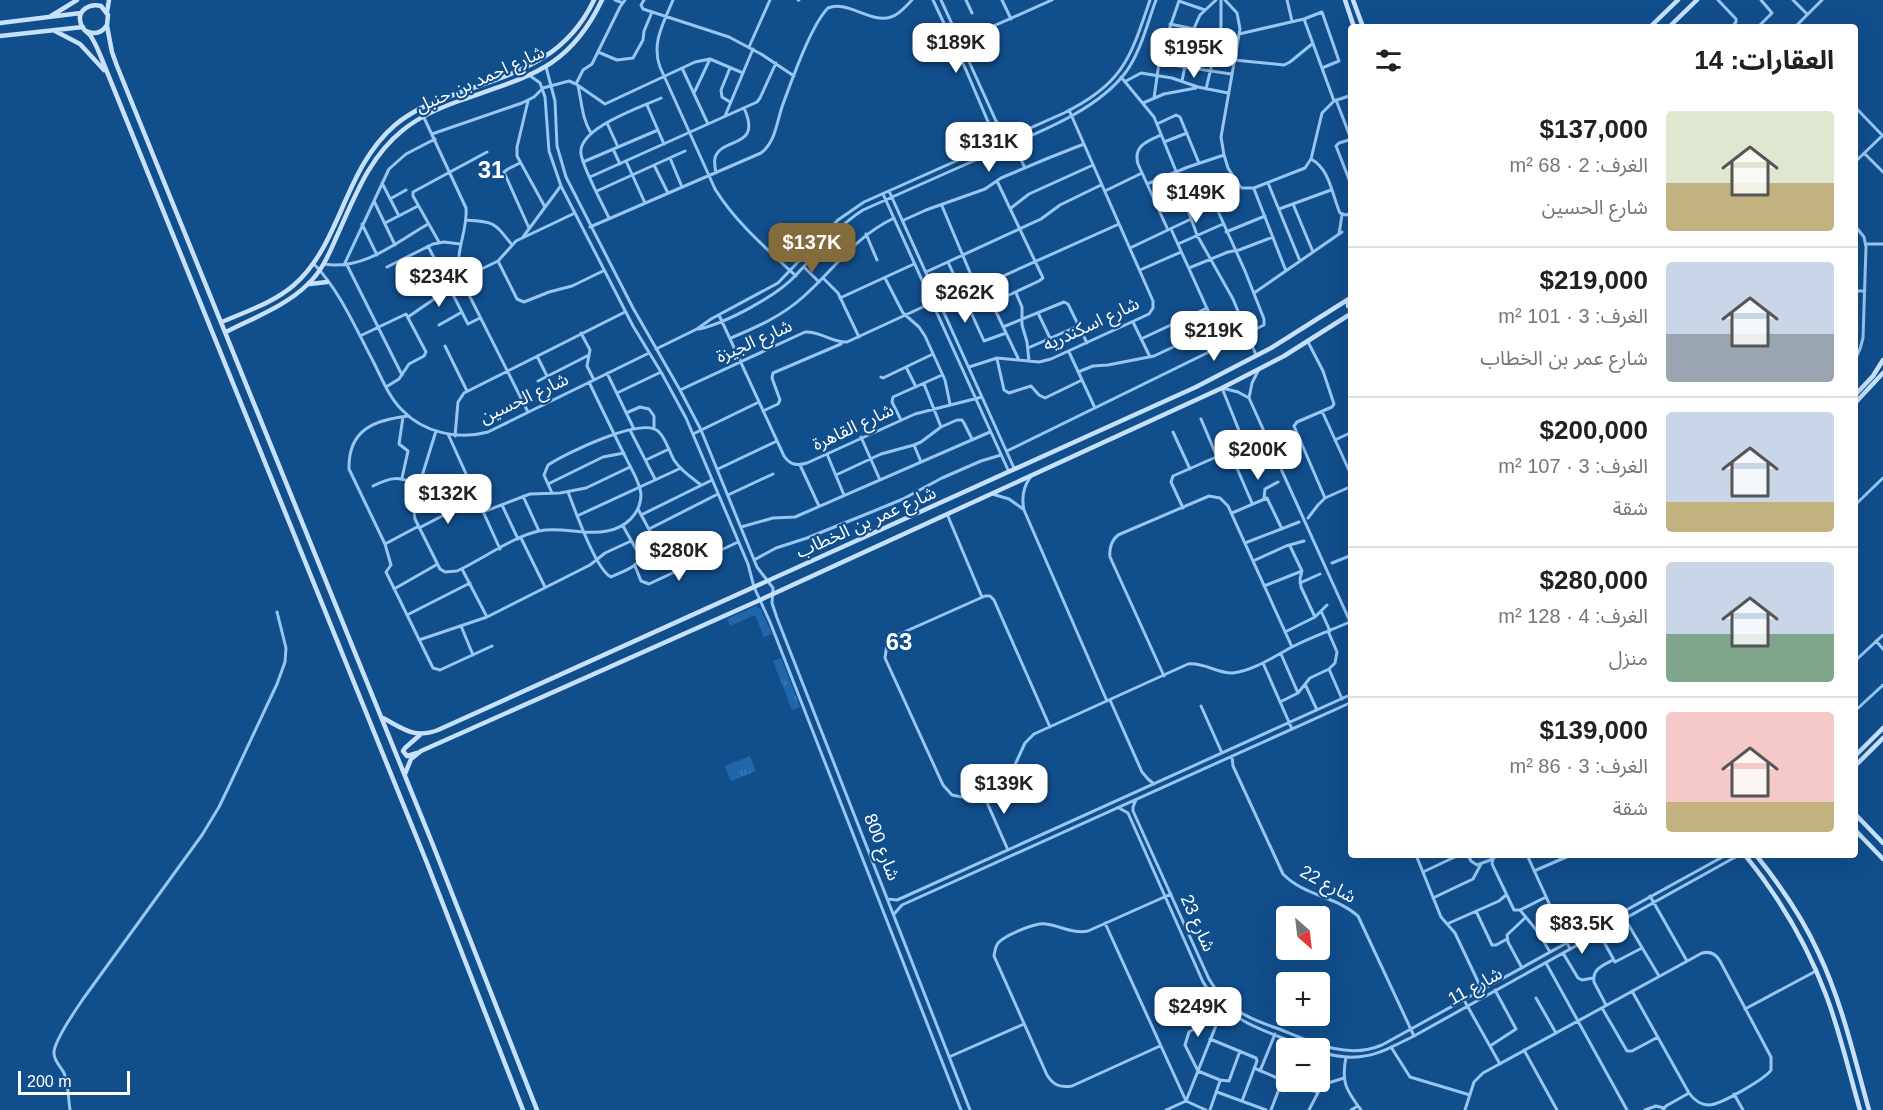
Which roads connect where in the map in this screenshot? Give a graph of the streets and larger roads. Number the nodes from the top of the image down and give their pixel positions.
1 (77, 0) edge
2 (92, 0) edge
3 (109, 0) edge
4 (594, 0) edge
5 (602, 0) edge
6 (615, 0) edge
7 (644, 0) edge
8 (673, 0) edge
9 (770, 0) edge
10 (912, 0) edge
11 (933, 0) edge
12 (941, 0) edge
13 (966, 0) edge
14 (1002, 0) edge
15 (1052, 0) edge
16 (1150, 0) edge
17 (1156, 0) edge
18 (1216, 0) edge
19 (1223, 0) edge
20 (1234, 0) edge
21 (1287, 0) edge
22 (1345, 0) edge
23 (1678, 0) edge
24 (1697, 0) edge
25 (1718, 0) edge
26 (1793, 0) edge
27 (1822, 0) edge
28 (842, 1) edge
29 (1764, 1) edge
30 (624, 2) edge
31 (849, 3) dead end
32 (1354, 3) edge
33 (1231, 4) junction
34 (89, 6) junction
35 (1348, 9) junction
36 (1205, 10) junction
37 (107, 12) junction
38 (652, 12) junction
39 (972, 12) dead end
40 (81, 13) junction
41 (1807, 14) junction
42 (666, 17) junction
43 (49, 18) junction
44 (1011, 19) junction
45 (1304, 19) junction
46 (1292, 21) junction
47 (0, 23) edge
48 (1170, 24) junction
49 (1353, 24) edge
50 (1362, 24) edge
51 (1653, 24) edge
52 (1674, 24) edge
53 (1734, 24) edge
54 (1761, 24) edge
55 (1798, 24) edge
56 (107, 25) junction
57 (85, 29) junction
58 (1194, 29) junction
59 (53, 30) junction
60 (1239, 34) junction
61 (0, 36) edge
62 (1189, 38) junction
63 (960, 41) junction
64 (1136, 42) junction
65 (1164, 43) junction
66 (954, 44) junction
67 (1141, 44) junction
68 (1216, 44) junction
69 (1313, 44) junction
70 (1187, 47) junction
71 (751, 48) junction
72 (112, 52) junction
73 (597, 52) junction
74 (101, 57) junction
75 (710, 59) junction
76 (1234, 60) junction
77 (776, 63) junction
78 (1159, 63) junction
79 (546, 67) junction
80 (1184, 67) junction
81 (682, 68) junction
82 (730, 68) junction
83 (1322, 68) junction
84 (1210, 71) junction
85 (108, 74) junction
86 (742, 74) junction
87 (1232, 74) junction
88 (529, 75) junction
89 (1156, 75) junction
90 (664, 76) junction
91 (794, 76) junction
92 (1121, 77) junction
93 (1125, 81) junction
94 (1182, 81) junction
95 (577, 84) junction
96 (552, 86) junction
97 (1198, 87) junction
98 (543, 88) junction
99 (1206, 89) junction
100 (694, 93) junction
101 (1228, 93) junction
102 (1348, 96) edge
103 (661, 98) dead end
104 (1154, 98) junction
105 (1335, 100) junction
106 (528, 101) junction
107 (731, 102) junction
108 (1143, 103) junction
109 (647, 105) junction
110 (743, 108) junction
111 (420, 109) junction
112 (1069, 110) junction
113 (1858, 110) edge
114 (1072, 115) junction
115 (423, 116) junction
116 (724, 117) junction
117 (607, 123) junction
118 (708, 124) junction
119 (1157, 124) junction
120 (658, 130) junction
121 (690, 132) junction
122 (1348, 132) edge
123 (1187, 133) junction
124 (432, 134) junction
125 (591, 134) junction
126 (1161, 135) junction
127 (1883, 135) edge
128 (1009, 138) junction
129 (435, 139) junction
130 (1348, 140) edge
131 (1164, 142) junction
132 (1013, 143) junction
133 (664, 144) junction
134 (1084, 144) junction
135 (618, 147) junction
136 (989, 147) junction
137 (613, 149) junction
138 (685, 151) dead end
139 (487, 152) dead end
140 (1864, 153) junction
141 (1224, 155) junction
142 (670, 158) junction
143 (1311, 159) junction
144 (1858, 159) edge
145 (626, 161) junction
146 (583, 162) junction
147 (520, 163) junction
148 (1199, 163) junction
149 (620, 164) junction
150 (654, 165) junction
151 (1094, 165) junction
152 (1024, 168) junction
153 (1348, 169) edge
154 (1345, 170) junction
155 (450, 172) junction
156 (1176, 172) junction
157 (1883, 172) edge
158 (716, 173) junction
159 (1142, 173) junction
160 (632, 175) junction
161 (709, 176) junction
162 (590, 177) junction
163 (1348, 177) edge
164 (1234, 178) junction
165 (997, 181) junction
166 (381, 183) junction
167 (1268, 183) junction
168 (1147, 184) junction
169 (1102, 185) junction
170 (561, 186) junction
171 (682, 187) junction
172 (166, 188) junction
173 (1254, 188) junction
174 (1208, 189) junction
175 (406, 190) dead end
176 (1331, 190) junction
177 (597, 191) junction
178 (889, 191) junction
179 (1105, 191) junction
180 (156, 192) junction
181 (668, 193) junction
182 (883, 194) junction
183 (892, 197) junction
184 (1185, 198) junction
185 (390, 199) junction
186 (374, 200) junction
187 (886, 200) junction
188 (171, 201) junction
189 (645, 203) junction
190 (161, 204) junction
191 (1293, 204) junction
192 (418, 206) junction
193 (942, 206) junction
194 (545, 207) junction
195 (1010, 208) junction
196 (1278, 209) junction
197 (1159, 210) junction
198 (575, 213) junction
199 (1342, 214) junction
200 (1348, 214) edge
201 (399, 216) junction
202 (1265, 216) junction
203 (609, 218) junction
204 (894, 218) junction
205 (1191, 219) junction
206 (466, 220) junction
207 (903, 221) junction
208 (385, 223) junction
209 (362, 224) junction
210 (428, 224) junction
211 (1119, 224) junction
212 (1223, 224) junction
213 (590, 227) junction
214 (529, 228) junction
215 (1020, 229) junction
216 (1169, 229) junction
217 (1858, 229) edge
218 (1226, 231) junction
219 (866, 234) junction
220 (594, 235) junction
221 (1197, 235) junction
222 (587, 237) junction
223 (1273, 237) junction
224 (522, 238) junction
225 (439, 242) junction
226 (1866, 243) junction
227 (460, 244) junction
228 (1178, 244) junction
229 (1883, 244) edge
230 (395, 245) junction
231 (512, 245) junction
232 (428, 246) junction
233 (1130, 248) junction
234 (1235, 251) junction
235 (1181, 252) junction
236 (1313, 252) junction
237 (377, 255) junction
238 (963, 255) junction
239 (1210, 260) junction
240 (498, 261) junction
241 (877, 261) dead end
242 (1036, 261) junction
243 (1300, 261) junction
244 (948, 262) junction
245 (314, 264) junction
246 (324, 264) junction
247 (915, 264) junction
248 (346, 265) junction
249 (387, 267) dead end
250 (804, 267) junction
251 (1189, 268) junction
252 (320, 270) junction
253 (1140, 270) junction
254 (604, 271) junction
255 (791, 271) junction
256 (1286, 271) junction
257 (926, 272) junction
258 (796, 276) junction
259 (823, 277) junction
260 (885, 278) junction
261 (461, 279) junction
262 (327, 282) junction
263 (819, 282) junction
264 (464, 283) junction
265 (307, 285) junction
266 (979, 286) junction
267 (450, 289) junction
268 (1858, 291) edge
269 (1865, 291) junction
270 (1015, 292) junction
271 (1254, 293) junction
272 (963, 294) junction
273 (840, 298) junction
274 (939, 300) junction
275 (1348, 300) edge
276 (932, 303) junction
277 (992, 303) junction
278 (1207, 308) junction
279 (462, 312) junction
280 (625, 312) junction
281 (1330, 312) junction
282 (1038, 313) junction
283 (1348, 314) edge
284 (719, 315) junction
285 (905, 316) junction
286 (1239, 316) junction
287 (408, 317) junction
288 (480, 318) junction
289 (1021, 320) junction
290 (722, 321) junction
291 (222, 322) junction
292 (1133, 322) junction
293 (1337, 323) junction
294 (439, 325) dead end
295 (1078, 326) junction
296 (378, 327) junction
297 (1003, 327) junction
298 (1215, 327) junction
299 (697, 329) junction
300 (225, 332) junction
301 (581, 333) junction
302 (1006, 333) junction
303 (1247, 334) junction
304 (360, 336) junction
305 (859, 337) junction
306 (730, 338) junction
307 (1050, 339) junction
308 (1141, 339) junction
309 (1308, 341) junction
310 (844, 343) junction
311 (1087, 344) junction
312 (445, 346) dead end
313 (1224, 346) junction
314 (1028, 348) junction
315 (656, 349) junction
316 (1069, 352) junction
317 (649, 353) junction
318 (1858, 353) edge
319 (933, 354) junction
320 (589, 355) junction
321 (537, 356) junction
322 (1150, 357) junction
323 (1256, 357) junction
324 (997, 358) junction
325 (1018, 359) junction
326 (741, 361) junction
327 (1029, 361) junction
328 (1883, 361) edge
329 (906, 366) junction
330 (969, 367) junction
331 (1259, 369) junction
332 (507, 371) junction
333 (661, 372) junction
334 (1078, 372) junction
335 (1883, 373) edge
336 (607, 374) junction
337 (402, 375) junction
338 (942, 375) junction
339 (547, 376) junction
340 (881, 377) dead end
341 (594, 380) junction
342 (1082, 380) junction
343 (538, 381) dead end
344 (589, 382) junction
345 (923, 383) junction
346 (386, 387) junction
347 (916, 387) junction
348 (1222, 388) junction
349 (680, 390) junction
350 (467, 391) junction
351 (1858, 392) edge
352 (616, 393) junction
353 (982, 397) junction
354 (1249, 398) junction
355 (975, 399) junction
356 (1858, 400) edge
357 (759, 402) junction
358 (951, 404) junction
359 (1158, 405) junction
360 (1095, 408) junction
361 (933, 409) junction
362 (1148, 410) junction
363 (763, 411) junction
364 (1322, 411) junction
365 (528, 412) junction
366 (626, 413) junction
367 (408, 416) junction
368 (1162, 416) junction
369 (403, 417) junction
370 (1202, 419) dead end
371 (901, 420) junction
372 (1152, 421) junction
373 (941, 427) junction
374 (654, 429) junction
375 (632, 430) junction
376 (701, 430) junction
377 (436, 431) junction
378 (990, 432) junction
379 (1173, 432) dead end
380 (448, 434) junction
381 (614, 434) junction
382 (693, 434) junction
383 (1348, 434) edge
384 (455, 436) junction
385 (861, 437) junction
386 (972, 440) junction
387 (1335, 440) junction
388 (777, 441) junction
389 (914, 445) junction
390 (669, 450) junction
391 (1006, 451) junction
392 (624, 453) junction
393 (826, 454) junction
394 (1001, 455) junction
395 (1217, 456) junction
396 (1240, 456) junction
397 (871, 459) junction
398 (645, 460) junction
399 (921, 462) junction
400 (800, 465) junction
401 (630, 467) junction
402 (681, 468) junction
403 (1348, 468) edge
404 (718, 469) junction
405 (1190, 469) junction
406 (1015, 470) junction
407 (1009, 472) junction
408 (773, 474) dead end
409 (836, 475) junction
410 (1031, 476) junction
411 (402, 478) junction
412 (1883, 478) edge
413 (655, 480) junction
414 (712, 480) junction
415 (880, 480) junction
416 (1278, 482) dead end
417 (418, 484) junction
418 (548, 484) junction
419 (701, 485) junction
420 (373, 486) dead end
421 (639, 487) junction
422 (1348, 488) edge
423 (568, 492) junction
424 (552, 493) junction
425 (718, 494) junction
426 (992, 494) junction
427 (728, 495) junction
428 (844, 495) junction
429 (523, 496) junction
430 (1264, 498) junction
431 (1325, 498) junction
432 (1858, 502) edge
433 (467, 503) dead end
434 (502, 504) junction
435 (1252, 504) junction
436 (819, 506) junction
437 (1183, 508) junction
438 (638, 509) junction
439 (1024, 510) junction
440 (483, 512) junction
441 (1231, 513) junction
442 (947, 514) junction
443 (641, 515) junction
444 (578, 516) junction
445 (1308, 518) dead end
446 (1299, 522) dead end
447 (895, 524) junction
448 (623, 526) junction
449 (419, 527) junction
450 (741, 527) junction
451 (649, 529) junction
452 (1282, 529) junction
453 (539, 531) junction
454 (584, 531) junction
455 (900, 536) junction
456 (519, 538) junction
457 (631, 541) junction
458 (1304, 541) dead end
459 (738, 542) junction
460 (1245, 543) junction
461 (384, 544) junction
462 (1290, 546) junction
463 (659, 548) junction
464 (500, 549) junction
465 (717, 552) junction
466 (642, 555) junction
467 (1348, 556) edge
468 (596, 559) junction
469 (1253, 561) junction
470 (755, 563) junction
471 (1332, 563) dead end
472 (320, 564) junction
473 (436, 565) junction
474 (635, 566) junction
475 (308, 568) junction
476 (749, 568) junction
477 (462, 569) junction
478 (1302, 571) junction
479 (1320, 574) dead end
480 (325, 577) junction
481 (767, 581) junction
482 (313, 582) junction
483 (1300, 583) junction
484 (470, 584) junction
485 (1264, 586) junction
486 (546, 587) junction
487 (754, 587) junction
488 (394, 589) junction
489 (773, 594) junction
490 (982, 597) junction
491 (760, 600) junction
492 (1327, 605) dead end
493 (1321, 611) junction
494 (277, 612) dead end
495 (406, 615) junction
496 (1348, 616) edge
497 (487, 617) junction
498 (1315, 617) junction
499 (1348, 624) edge
500 (461, 626) junction
501 (1329, 631) junction
502 (1285, 632) junction
503 (1883, 634) edge
504 (419, 640) junction
505 (1876, 641) junction
506 (492, 646) dead end
507 (1292, 647) junction
508 (1883, 649) edge
509 (1281, 654) junction
510 (473, 655) junction
511 (601, 656) junction
512 (1858, 658) edge
513 (1263, 663) junction
514 (606, 669) junction
515 (1329, 669) junction
516 (1164, 676) junction
517 (1304, 683) junction
518 (1883, 685) edge
519 (1298, 693) junction
520 (1348, 696) edge
521 (1342, 699) junction
522 (1108, 700) junction
523 (1280, 702) junction
524 (1348, 704) edge
525 (1201, 706) dead end
526 (1858, 708) edge
527 (1317, 710) junction
528 (382, 718) junction
529 (1289, 722) junction
530 (1050, 727) junction
531 (1883, 728) edge
532 (1292, 729) junction
533 (422, 734) junction
534 (1883, 738) edge
535 (421, 751) junction
536 (1222, 753) junction
537 (1858, 753) edge
538 (1232, 756) junction
539 (1201, 763) junction
540 (1858, 763) edge
541 (1203, 769) junction
542 (405, 774) junction
543 (1154, 784) junction
544 (981, 789) junction
545 (1136, 800) junction
546 (1118, 808) junction
547 (1858, 817) edge
548 (1858, 833) edge
549 (865, 839) junction
550 (856, 842) junction
551 (1883, 843) edge
552 (434, 845) junction
553 (421, 848) junction
554 (1008, 850) junction
555 (1417, 858) edge
556 (1453, 858) edge
557 (1470, 858) edge
558 (1528, 858) edge
559 (1564, 858) edge
560 (1720, 858) edge
561 (1734, 858) edge
562 (1747, 858) edge
563 (1758, 858) edge
564 (439, 859) junction
565 (1493, 859) joint
566 (1883, 859) edge
567 (1730, 860) joint
568 (427, 863) junction
569 (1481, 864) junction
570 (972, 866) junction
571 (1534, 871) junction
572 (974, 872) junction
573 (1423, 872) junction
574 (1171, 894) junction
575 (1506, 895) junction
576 (1650, 896) junction
577 (1165, 897) junction
578 (1546, 897) junction
579 (1433, 898) junction
580 (888, 899) junction
581 (1653, 902) junction
582 (1520, 910) junction
583 (1476, 911) junction
584 (894, 914) junction
585 (1526, 917) junction
586 (1624, 918) junction
587 (1105, 923) junction
588 (1447, 924) junction
589 (1599, 933) junction
590 (1507, 939) junction
591 (1567, 943) junction
592 (1642, 948) junction
593 (1570, 950) junction
594 (1550, 952) junction
595 (1563, 953) junction
596 (1613, 960) junction
597 (1687, 961) junction
598 (912, 962) junction
599 (1546, 963) junction
600 (904, 965) junction
601 (1522, 968) junction
602 (1816, 971) junction
603 (1659, 976) junction
604 (1593, 978) junction
605 (1482, 990) junction
606 (1496, 990) junction
607 (1632, 992) junction
608 (1536, 999) dead end
609 (1464, 1000) junction
610 (1467, 1006) junction
611 (1604, 1006) junction
612 (1223, 1008) junction
613 (1745, 1009) junction
614 (1220, 1014) junction
615 (1578, 1021) junction
616 (1024, 1024) junction
617 (1411, 1029) junction
618 (1556, 1033) junction
619 (1275, 1034) junction
620 (1414, 1036) junction
621 (1298, 1037) joint
622 (1658, 1037) junction
623 (1284, 1038) edge
624 (1210, 1039) junction
625 (1160, 1046) junction
626 (1490, 1046) junction
627 (1391, 1047) junction
628 (1524, 1050) junction
629 (1240, 1051) junction
630 (1330, 1054) edge
631 (950, 1057) junction
632 (1346, 1057) junction
633 (1500, 1064) junction
634 (1254, 1068) junction
635 (1198, 1071) junction
636 (1260, 1071) junction
637 (1276, 1077) edge
638 (1344, 1078) junction
639 (1221, 1080) junction
640 (1330, 1082) edge
641 (1217, 1092) junction
642 (1279, 1092) edge
643 (1317, 1092) edge
644 (1689, 1093) junction
645 (1734, 1094) junction
646 (1470, 1095) junction
647 (1186, 1101) junction
648 (1242, 1101) junction
649 (1359, 1108) edge
650 (1663, 1109) edge
651 (70, 1110) edge
652 (523, 1110) edge
653 (537, 1110) edge
654 (961, 1110) edge
655 (970, 1110) edge
656 (1166, 1110) edge
657 (1206, 1110) edge
658 (1210, 1110) edge
659 (1266, 1110) edge
660 (1271, 1110) edge
661 (1309, 1110) edge
662 (1351, 1110) edge
663 (1465, 1110) edge
664 (1557, 1110) edge
665 (1627, 1110) edge
666 (1645, 1110) edge
667 (1743, 1110) edge
668 (1860, 1110) edge
669 (1869, 1110) edge

1 - 43 street
2 - 34 street
3 - 37 street
4 - 111 street, شارع احمد بن حنبل
5 - 79 street, شارع احمد بن حنبل
6 - 30 street
7 - 38 street
8 - 42 street
9 - 71 street
10 - 31 street
11 - 66 street
12 - 63 street
13 - 39 street
14 - 44 street
15 - 44 street
16 - 64 street
17 - 67 street
18 - 36 street
19 - 33 street
19 - 68 street
20 - 33 street
21 - 46 street
22 - 35 street
23 - 51 street
24 - 52 street
25 - 53 street
26 - 41 street
27 - 41 street
28 - 91 street
29 - 54 street
30 - 73 street
32 - 35 street
32 - 50 street
33 - 60 street
34 - 37 street
34 - 40 street
35 - 49 street
36 - 48 street
36 - 58 street
37 - 56 street
38 - 42 street
38 - 73 street
40 - 43 street
40 - 57 street
41 - 55 street
42 - 71 street
42 - 90 street
43 - 47 street
44 - 63 street
45 - 46 street
45 - 69 street
45 - 83 street
46 - 60 street
48 - 58 street
48 - 65 street
56 - 57 street
56 - 72 street
57 - 59 street
57 - 74 street
58 - 62 street
59 - 61 street
59 - 85 street
60 - 76 street
62 - 68 street
62 - 70 street
63 - 66 street
63 - 128 street
64 - 67 street
64 - 112 street
65 - 70 street
65 - 78 street
66 - 136 street
67 - 92 street
68 - 84 street
69 - 76 street
69 - 83 street
70 - 80 street
71 - 77 street
71 - 86 street
72 - 74 street
72 - 172 street
73 - 95 street
74 - 85 street
75 - 81 street
75 - 82 street
75 - 100 street
76 - 87 street
77 - 91 street
77 - 110 street
78 - 80 street
78 - 89 street
79 - 88 street, شارع احمد بن حنبل
79 - 96 street, شارع 800
80 - 84 street
80 - 94 street
81 - 90 street
81 - 100 street
82 - 86 street
82 - 107 street
83 - 105 street
84 - 87 street
84 - 99 street
85 - 180 street
86 - 107 street
87 - 101 street
88 - 98 street
88 - 115 street, شارع احمد بن حنبل
89 - 93 street
89 - 94 street
89 - 104 street
90 - 95 street
90 - 121 street
91 - 158 street
92 - 93 street
92 - 114 street
93 - 108 street
94 - 97 street
95 - 96 street
95 - 125 street
96 - 98 street
96 - 213 street, شارع 800
97 - 99 street
97 - 104 street
98 - 106 street
98 - 170 street, شارع 800
99 - 101 street
100 - 118 street
101 - 141 street
102 - 105 street
103 - 109 street
104 - 108 street
105 - 122 street
105 - 143 street
106 - 124 street
106 - 147 street
107 - 116 street
108 - 119 street
109 - 117 street
109 - 120 street
110 - 116 street
110 - 158 street
111 - 115 street
111 - 245 street, شارع احمد بن حنبل
112 - 114 street, شارع اسكندريه
112 - 128 street
113 - 127 street
114 - 132 street
114 - 134 street, شارع اسكندريه
115 - 124 street
115 - 246 street, شارع احمد بن حنبل
116 - 118 street
117 - 125 street
117 - 135 street
118 - 121 street
119 - 123 street
119 - 126 street
120 - 133 street
120 - 135 street
121 - 133 street
121 - 161 street
123 - 131 street
123 - 148 street
124 - 129 street
125 - 146 street
126 - 131 street
126 - 159 street
127 - 140 street
128 - 136 street
129 - 155 street
129 - 166 street
130 - 154 street
131 - 156 street
132 - 152 street
132 - 183 street
133 - 145 street
134 - 151 street, شارع اسكندريه
134 - 152 street
135 - 137 street
136 - 178 street
137 - 146 street
137 - 149 street
138 - 142 street
139 - 155 street
140 - 144 street
140 - 157 street
141 - 148 street
141 - 164 street
142 - 150 street
142 - 171 street
143 - 167 street
143 - 176 street
145 - 149 street
145 - 160 street
146 - 162 street
147 - 194 street
147 - 214 street
148 - 156 street
149 - 162 street
150 - 160 street
150 - 181 street
151 - 169 street, شارع اسكندريه
151 - 195 street
152 - 165 street
153 - 154 street
154 - 163 street
155 - 192 street
155 - 206 street
156 - 168 street
156 - 184 street
158 - 161 street
159 - 168 street
159 - 179 street
160 - 177 street
160 - 189 street
161 - 171 street
161 - 255 street
162 - 177 street
164 - 173 street
164 - 174 street
165 - 193 street
165 - 195 street
166 - 185 street
166 - 186 street
167 - 173 street
167 - 196 street
168 - 197 street
169 - 179 street, شارع اسكندريه
169 - 215 street
170 - 194 street
170 - 198 street, شارع 800
171 - 181 street
172 - 180 street
172 - 188 street
173 - 202 street
174 - 184 street
174 - 212 street
175 - 185 street
176 - 191 street
176 - 199 street
177 - 203 street
178 - 182 street
178 - 183 street
179 - 211 street, شارع اسكندريه
180 - 190 street
181 - 189 street
182 - 187 street
182 - 255 street
183 - 187 street
183 - 207 street
184 - 197 street
184 - 205 street
185 - 201 street
186 - 208 street
186 - 209 street
187 - 204 street
187 - 250 street
188 - 190 street
188 - 291 street
189 - 203 street
190 - 475 street
191 - 196 street
191 - 236 street
192 - 201 street
192 - 210 street
193 - 207 street
193 - 238 street
194 - 214 street
195 - 215 street
196 - 243 street
197 - 216 street
198 - 222 street, شارع 800
198 - 224 street
199 - 200 street
199 - 236 street
201 - 208 street
202 - 218 street
202 - 223 street
203 - 213 street
204 - 219 street
204 - 247 street
205 - 216 street
205 - 221 street
206 - 227 street
206 - 231 street
207 - 257 street
208 - 230 street
209 - 237 street
209 - 248 street
210 - 225 street
210 - 230 street
211 - 233 street, شارع اسكندريه
211 - 242 street
212 - 218 street
212 - 221 street
213 - 220 street, شارع 800
214 - 224 street
215 - 238 street
215 - 242 street
216 - 228 street
216 - 233 street
217 - 226 street
218 - 234 street
219 - 241 street
219 - 259 street
220 - 222 street
220 - 315 street, شارع 800
221 - 228 street
221 - 239 street
222 - 254 street, شارع 800
223 - 234 street
223 - 256 street
224 - 231 street
225 - 227 street
225 - 232 street
226 - 229 street
226 - 269 street
227 - 261 street
228 - 235 street
230 - 237 street
231 - 240 street
232 - 249 street
232 - 267 street
233 - 253 street, شارع اسكندريه
234 - 239 street
234 - 271 street
235 - 251 street
235 - 253 street
236 - 243 street
237 - 248 street
238 - 244 street
238 - 266 street
239 - 251 street
239 - 286 street
240 - 254 street
240 - 261 street
242 - 266 street
242 - 270 street
243 - 256 street
244 - 257 street
244 - 272 street
245 - 252 street, شارع الحسين
245 - 291 street, شارع احمد بن حنبل
246 - 248 street
246 - 252 street, شارع احمد بن حنبل
247 - 260 street
247 - 276 street
248 - 296 street
250 - 258 street
250 - 263 street
251 - 278 street
252 - 262 street, شارع الحسين
252 - 265 street, شارع احمد بن حنبل
253 - 292 street, شارع اسكندريه
254 - 280 street, شارع 800
255 - 258 street
255 - 284 street
256 - 271 street
257 - 274 street
258 - 290 street
259 - 263 street
259 - 273 street
260 - 273 street
260 - 285 street
261 - 264 street
262 - 265 street
262 - 304 street, شارع الحسين
263 - 306 street
264 - 267 street
264 - 288 street
265 - 300 street, شارع احمد بن حنبل
266 - 272 street
266 - 277 street
267 - 279 street
267 - 287 street
268 - 269 street
269 - 318 street
270 - 277 street
270 - 289 street
271 - 303 street
272 - 302 street
273 - 305 street
274 - 276 street
274 - 330 street
275 - 281 street, شارع عمر بن الخطاب
276 - 285 street
276 - 355 street
277 - 297 street
278 - 298 street
278 - 308 street
279 - 288 street
279 - 294 street
280 - 301 street
280 - 317 street, شارع 800
281 - 293 street
281 - 323 street, شارع عمر بن الخطاب
282 - 289 street
282 - 295 street
282 - 307 street
283 - 293 street, شارع عمر بن الخطاب
284 - 290 street, شارع القاهرة
284 - 299 street
285 - 305 street
285 - 319 street
286 - 298 street
286 - 303 street
287 - 296 street
287 - 337 street
288 - 332 street
289 - 297 street
289 - 314 street
290 - 299 street
290 - 306 street, شارع القاهرة
291 - 300 street
292 - 308 street
292 - 311 street, شارع اسكندريه
293 - 309 street, شارع عمر بن الخطاب
295 - 307 street
295 - 311 street
296 - 304 street
296 - 337 street
297 - 302 street
298 - 313 street
298 - 322 street
299 - 315 street
300 - 472 street
301 - 320 street
301 - 321 street
302 - 325 street
303 - 313 street
303 - 323 street
304 - 346 street, شارع الحسين
305 - 310 street
306 - 326 street, شارع القاهرة
307 - 314 street
308 - 322 street
309 - 331 street, شارع عمر بن الخطاب
309 - 364 street
310 - 326 street, شارع الجيزة
310 - 363 street
311 - 316 street, شارع اسكندريه
312 - 350 street
313 - 360 street
314 - 327 street
315 - 349 street, شارع 800
316 - 327 street, شارع اسكندريه
316 - 334 street
317 - 333 street, شارع 800
317 - 336 street, شارع الحسين
319 - 329 street
319 - 338 street
320 - 339 street
320 - 341 street
321 - 332 street
321 - 339 street
322 - 334 street
323 - 359 street, شارع عمر بن الخطاب
324 - 325 street, شارع اسكندريه
324 - 330 street, شارع اسكندريه
324 - 342 street
325 - 327 street, شارع اسكندريه
326 - 349 street, شارع الجيزة
326 - 357 street, شارع القاهرة
328 - 351 street
329 - 340 street
329 - 347 street
330 - 353 street
331 - 348 street, شارع عمر بن الخطاب
331 - 354 street
332 - 350 street
332 - 365 street
333 - 352 street
333 - 382 street, شارع 800
334 - 342 street
335 - 356 street
336 - 341 street, شارع الحسين
336 - 352 street
337 - 346 street
338 - 345 street
338 - 358 street
339 - 343 street
341 - 344 street, شارع الحسين
342 - 360 street
344 - 365 street, شارع الحسين
344 - 381 street
345 - 347 street
345 - 361 street
346 - 367 street, شارع الحسين
347 - 371 street
348 - 354 street
348 - 368 street, شارع عمر بن الخطاب
348 - 396 street
349 - 376 street, شارع 800
350 - 384 street
352 - 366 street
353 - 355 street, شارع القاهرة
353 - 391 street
354 - 496 street
355 - 358 street, شارع القاهرة
355 - 378 street
357 - 363 street, شارع القاهرة
357 - 376 street
358 - 361 street, شارع القاهرة
359 - 362 street, شارع عمر بن الخطاب
359 - 368 street
360 - 391 street
361 - 371 street, شارع القاهرة
361 - 373 street
362 - 372 street
362 - 406 street, شارع عمر بن الخطاب
363 - 388 street, شارع القاهرة
364 - 387 street
364 - 431 street
365 - 384 street, شارع الحسين
366 - 374 street
366 - 375 street
367 - 369 street
367 - 377 street, شارع الحسين
368 - 372 street, شارع عمر بن الخطاب
369 - 411 street
369 - 461 street
370 - 395 street
371 - 385 street, شارع القاهرة
372 - 410 street, شارع عمر بن الخطاب
373 - 386 street
373 - 389 street
374 - 375 street
374 - 390 street
375 - 381 street
375 - 398 street
376 - 382 street
376 - 404 street, شارع 800
377 - 380 street, شارع الحسين
377 - 417 street
378 - 386 street
378 - 394 street
379 - 405 street
380 - 384 street, شارع الحسين
380 - 440 street
381 - 392 street
381 - 418 street
382 - 414 street, شارع 800
383 - 387 street
385 - 393 street, شارع القاهرة
385 - 397 street
386 - 399 street
387 - 403 street
388 - 400 street, شارع القاهرة
388 - 404 street
389 - 397 street
389 - 399 street
390 - 398 street
390 - 402 street
391 - 406 street
392 - 401 street
392 - 418 street
393 - 400 street, شارع القاهرة
393 - 409 street
394 - 407 street
394 - 470 street
395 - 396 street
395 - 405 street
396 - 435 street
397 - 409 street
397 - 415 street
398 - 413 street
399 - 415 street
400 - 436 street
401 - 421 street
401 - 423 street
402 - 413 street
402 - 419 street
404 - 427 street, شارع 800
405 - 437 street
406 - 407 street, شارع عمر بن الخطاب
407 - 447 street, شارع عمر بن الخطاب
408 - 427 street
409 - 428 street
410 - 426 street, شارع عمر بن الخطاب
410 - 439 street
411 - 417 street
411 - 420 street
412 - 432 street
413 - 421 street
414 - 419 street
414 - 425 street, شارع 800
415 - 428 street
416 - 430 street
417 - 449 street
418 - 424 street
419 - 443 street
421 - 438 street
421 - 444 street
422 - 431 street
423 - 424 street
423 - 444 street
424 - 429 street
425 - 451 street
425 - 459 street, شارع 800
426 - 439 street
426 - 442 street, شارع عمر بن الخطاب
427 - 450 street, شارع 800
428 - 436 street
429 - 434 street
429 - 453 street
430 - 435 street
430 - 452 street
431 - 445 street
433 - 449 street
434 - 440 street
434 - 456 street
435 - 441 street
436 - 450 street
437 - 441 street
437 - 516 street
438 - 443 street
438 - 448 street
439 - 522 street
440 - 464 street
441 - 460 street
442 - 455 street, شارع عمر بن الخطاب
442 - 490 street
443 - 451 street
444 - 454 street
446 - 452 street
447 - 455 street
447 - 481 street, شارع عمر بن الخطاب
448 - 454 street
448 - 457 street
449 - 461 street
449 - 473 street
450 - 470 street, شارع 800
451 - 463 street
452 - 460 street
453 - 454 street
453 - 456 street
454 - 468 street
455 - 489 street, شارع عمر بن الخطاب
456 - 464 street
456 - 486 street
457 - 466 street
457 - 468 street
458 - 462 street
459 - 465 street
459 - 476 street, شارع 800
460 - 469 street
461 - 488 street
462 - 469 street
462 - 478 street
463 - 465 street
463 - 466 street
464 - 477 street
465 - 474 street
466 - 474 street
467 - 471 street
468 - 474 street
468 - 486 street
469 - 485 street
470 - 476 street
470 - 481 street, شارع 800
472 - 475 street
472 - 480 street
473 - 477 street
473 - 488 street
475 - 482 street
476 - 487 street, شارع 800
477 - 484 street
478 - 483 street
478 - 485 street
479 - 483 street
480 - 482 street
480 - 528 street
481 - 487 street, شارع عمر بن الخطاب
481 - 489 street, شارع 800
482 - 553 street
483 - 498 street
484 - 495 street
484 - 497 street
485 - 502 street
486 - 497 street
487 - 491 street, شارع 800
487 - 511 street, شارع عمر بن الخطاب
488 - 495 street
489 - 491 street, شارع عمر بن الخطاب
489 - 549 street, شارع 800
490 - 530 street
490 - 544 street
491 - 514 street, شارع عمر بن الخطاب
491 - 550 street, شارع 800
492 - 493 street
493 - 498 street
493 - 501 street
494 - 651 street
495 - 504 street
497 - 500 street
498 - 502 street
499 - 501 street
500 - 504 street
500 - 510 street
501 - 507 street
501 - 515 street
502 - 507 street
503 - 505 street
504 - 510 street
505 - 508 street
505 - 512 street
506 - 510 street
507 - 509 street
509 - 513 street
509 - 519 street
511 - 514 street
511 - 533 street, شارع عمر بن الخطاب
513 - 516 street
513 - 523 street
514 - 535 street, شارع عمر بن الخطاب
515 - 517 street
515 - 521 street
516 - 522 street
517 - 519 street
517 - 527 street
518 - 526 street
519 - 523 street
520 - 521 street
521 - 527 street
522 - 530 street
522 - 543 street
523 - 529 street
524 - 532 street
525 - 536 street
527 - 529 street
528 - 533 street
528 - 542 street
529 - 532 street
529 - 536 street
530 - 544 street
531 - 537 street
532 - 538 street
533 - 535 street
534 - 540 street
535 - 542 street
536 - 539 street
538 - 541 street
538 - 617 street, شارع 22
539 - 541 street
539 - 543 street
541 - 545 street
542 - 552 street
543 - 554 street
544 - 554 street
545 - 546 street
545 - 574 street, شارع 23
546 - 572 street
546 - 577 street, شارع 23
547 - 551 street
548 - 566 street
549 - 550 street
549 - 580 street, شارع 800
550 - 600 street, شارع 800
552 - 553 street
552 - 564 street
553 - 568 street
554 - 570 street
555 - 573 street
556 - 573 street
557 - 569 street
558 - 571 street
559 - 571 street
560 - 576 street, شارع 11
561 - 567 street, شارع 11
562 - 602 street
563 - 669 street
564 - 568 street
564 - 653 street
565 - 569 street
565 - 575 street
567 - 581 street, شارع 11
568 - 652 street
569 - 579 street
570 - 572 street
570 - 580 street
571 - 578 street
572 - 584 street
573 - 579 street
574 - 577 street
574 - 621 street, شارع 23
575 - 582 street
575 - 583 street
576 - 581 street
576 - 591 street, شارع 11
577 - 587 street
577 - 612 street, شارع 23
578 - 582 street
578 - 591 street
579 - 588 street
580 - 584 street, شارع 800
581 - 586 street, شارع 11
581 - 597 street
582 - 585 street
583 - 588 street
583 - 590 street
584 - 598 street, شارع 800
585 - 590 street
585 - 594 street
586 - 589 street, شارع 11
586 - 592 street
587 - 616 street
587 - 625 street
588 - 605 street
589 - 593 street, شارع 11
589 - 596 street
590 - 601 street
591 - 593 street
591 - 594 street, شارع 11
592 - 596 street
592 - 603 street
593 - 595 street, شارع 11
594 - 601 street, شارع 11
595 - 599 street, شارع 11
595 - 604 street
596 - 604 street
597 - 603 street
597 - 613 street
598 - 600 street
598 - 631 street, شارع 800
599 - 606 street, شارع 11
599 - 615 street
600 - 654 street, شارع 800
601 - 605 street, شارع 11
602 - 613 street
602 - 668 street
603 - 607 street
604 - 611 street
605 - 609 street, شارع 11
606 - 610 street, شارع 11
606 - 626 street
607 - 611 street
607 - 622 street
608 - 618 street
609 - 610 street
609 - 617 street, شارع 11
610 - 620 street, شارع 11
610 - 626 street
611 - 615 street
611 - 622 street
612 - 614 street
612 - 619 street, شارع 23
613 - 645 street
614 - 624 street
614 - 635 street
615 - 618 street
615 - 665 street
616 - 625 street
616 - 631 street
617 - 620 street, شارع 22
617 - 621 street, شارع 23
618 - 628 street
619 - 623 street, شارع 23
619 - 636 street
620 - 627 street
622 - 644 street
624 - 629 street
624 - 635 street
625 - 647 street
626 - 633 street
627 - 632 street
627 - 646 street
628 - 633 street
628 - 664 street
629 - 634 street
629 - 639 street
630 - 632 street
631 - 655 street, شارع 800
632 - 638 street
633 - 646 street
634 - 636 street
634 - 648 street
635 - 639 street
635 - 647 street
636 - 637 street
638 - 640 street
638 - 649 street
639 - 641 street
641 - 648 street
641 - 658 street
642 - 660 street
643 - 661 street
644 - 645 street
644 - 650 street
645 - 667 street
646 - 663 street
647 - 656 street
647 - 657 street
648 - 659 street
649 - 662 street
650 - 666 street

